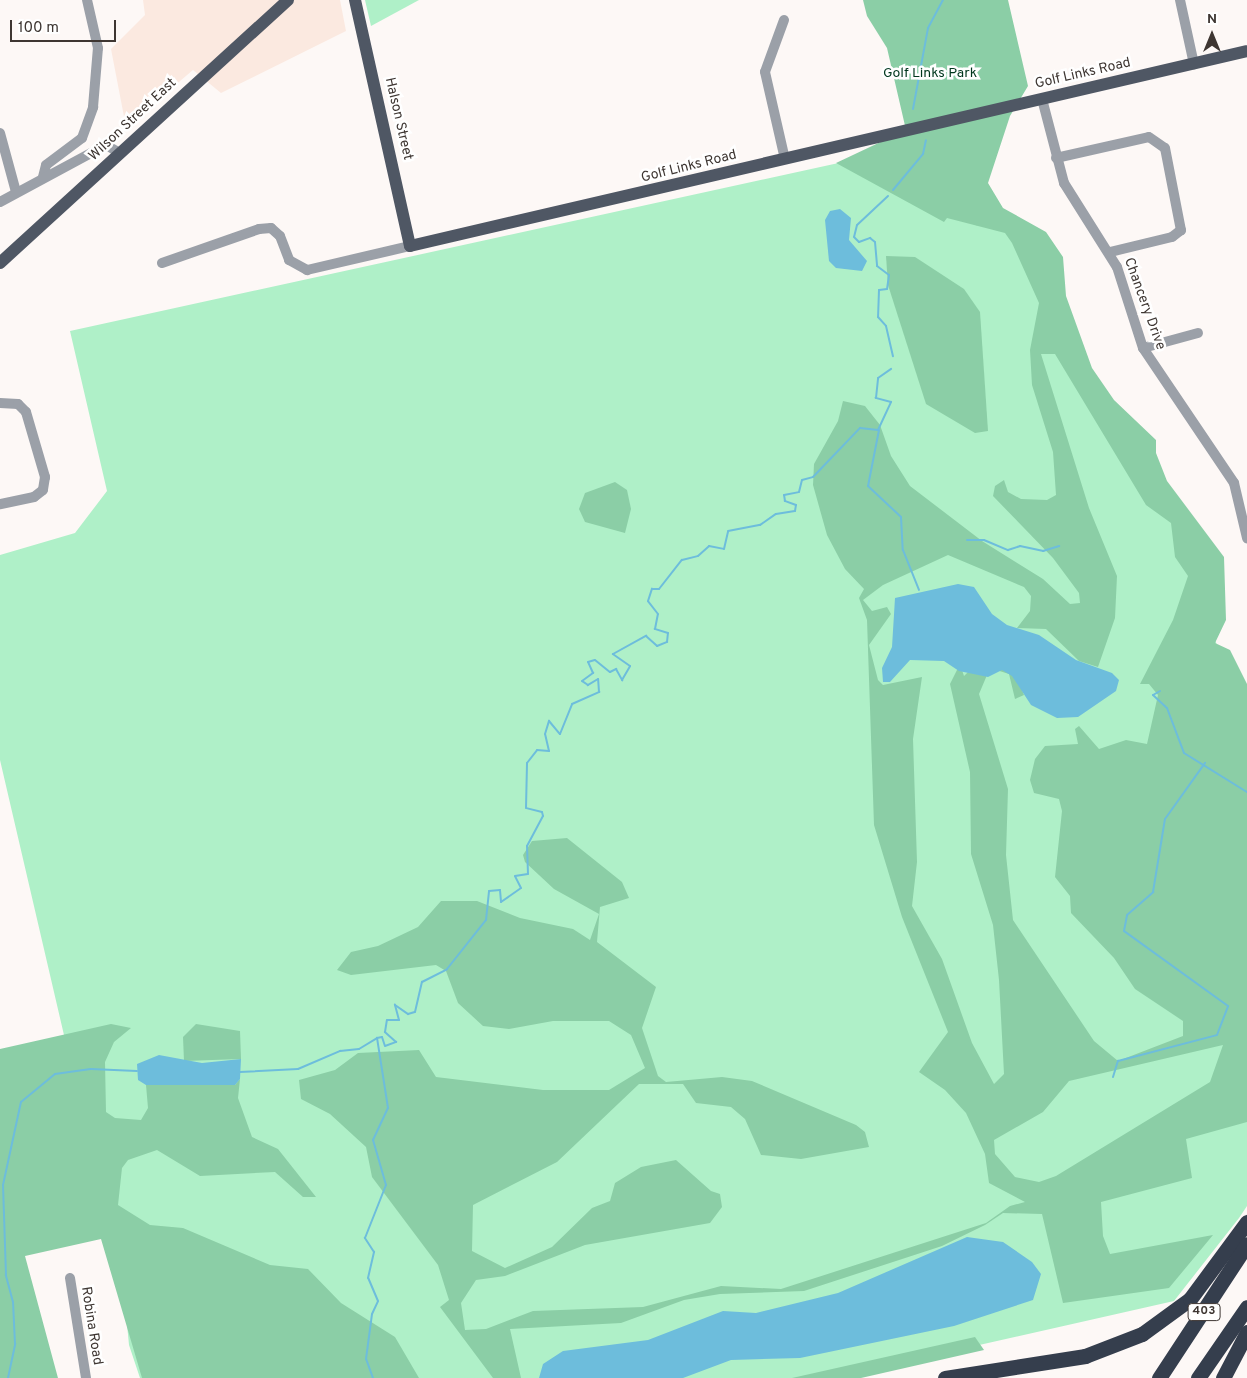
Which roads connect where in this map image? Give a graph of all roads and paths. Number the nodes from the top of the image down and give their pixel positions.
1 (86, 0) edge
2 (288, 0) edge
3 (355, 0) edge
4 (1180, 0) edge
5 (784, 20) dead end
6 (1247, 52) edge
7 (1194, 64) junction
8 (1042, 99) junction
9 (0, 133) edge
10 (120, 153) junction
11 (1056, 158) junction
12 (785, 159) junction
13 (43, 178) junction
14 (16, 192) junction
15 (0, 202) edge
16 (410, 246) junction
17 (1110, 252) junction
18 (0, 263) edge
19 (162, 263) dead end
20 (1198, 333) dead end
21 (1143, 348) junction
22 (0, 403) edge
23 (0, 504) edge
24 (1247, 538) edge
25 (1247, 1222) edge
26 (1247, 1244) edge
27 (70, 1278) dead end
28 (1247, 1307) edge
29 (1247, 1332) edge
30 (86, 1378) edge
31 (945, 1378) edge
32 (1159, 1378) edge
33 (1198, 1378) edge
34 (1223, 1378) edge

1 - 13 street
2 - 10 main road, Wilson Street East
3 - 16 main road, Halson Street
4 - 7 street
5 - 12 street
6 - 7 main road, Golf Links Road
7 - 8 main road, Golf Links Road
8 - 11 street, Chancery Drive
8 - 12 main road, Golf Links Road
9 - 14 street
10 - 13 street
10 - 18 main road, Wilson Street East
11 - 17 street, Chancery Drive
11 - 17 street
12 - 16 main road, Golf Links Road
13 - 14 street
14 - 15 street
16 - 19 street, Golf Links Road
17 - 21 street, Chancery Drive
20 - 21 street
21 - 24 street, Chancery Drive
22 - 23 street
25 - 31 highway
26 - 32 highway, 403
27 - 30 street, Robina Road
28 - 33 highway, 403
29 - 34 highway

